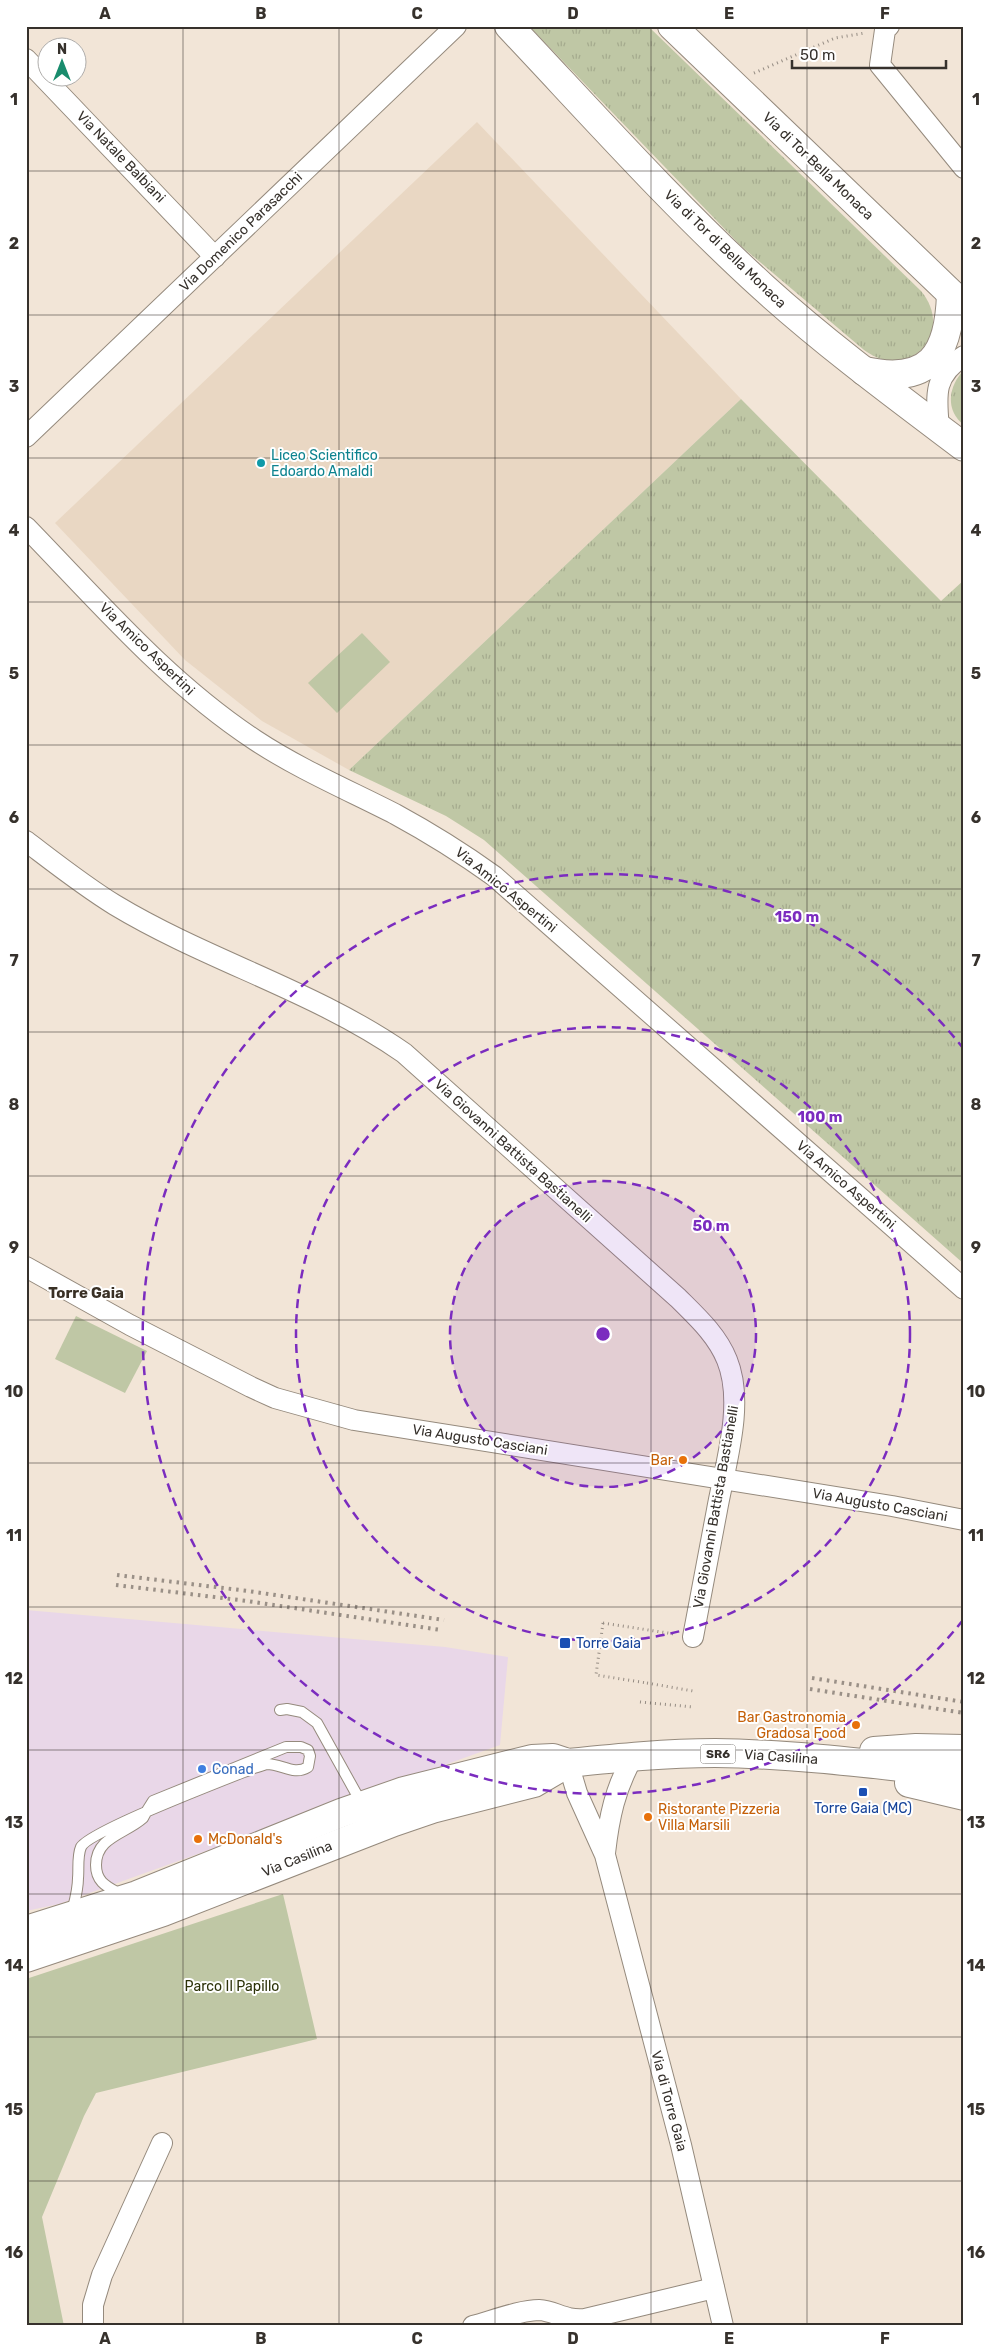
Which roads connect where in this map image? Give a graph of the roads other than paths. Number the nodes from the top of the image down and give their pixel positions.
1 (509, 26) edge
2 (672, 26) edge
3 (887, 28) edge
4 (446, 30) edge
5 (26, 59) edge
6 (964, 168) edge
7 (215, 256) junction
8 (958, 300) edge
9 (964, 356) edge
10 (864, 371) junction
11 (939, 428) junction
12 (26, 437) edge
13 (964, 447) edge
14 (26, 527) edge
15 (26, 841) edge
16 (26, 1268) edge
17 (964, 1289) edge
18 (723, 1479) junction
19 (964, 1520) edge
20 (685, 1635) road end
21 (280, 1710) dead end
22 (964, 1749) edge
23 (634, 1757) junction
24 (803, 1757) junction
25 (568, 1763) junction
26 (964, 1774) edge
27 (964, 1796) edge
28 (363, 1805) junction
29 (145, 1814) junction
30 (605, 1855) junction
31 (127, 1898) junction
32 (70, 1916) junction
33 (26, 1930) edge
34 (26, 1958) edge
35 (162, 2143) dead end
36 (714, 2288) junction
37 (93, 2326) edge
38 (473, 2326) edge
39 (723, 2326) edge

1 - 10 main road, Via di Tor di Bella Monaca
2 - 8 main road, Via di Tor Bella Monaca
3 - 6 street
4 - 7 street, Via Domenico Parasacchi
5 - 7 street, Via Natale Balbiani
7 - 12 street, Via Domenico Parasacchi
8 - 10 main road
9 - 11 street
10 - 11 main road, Via di Tor di Bella Monaca
11 - 13 main road, Via di Tor di Bella Monaca
14 - 17 street, Via Amico Aspertini
15 - 18 street, Via Giovanni Battista Bastianelli
16 - 18 street, Via Augusto Casciani
18 - 19 street, Via Augusto Casciani
18 - 20 street, Via Giovanni Battista Bastianelli
21 - 28 lane
22 - 24 main road
23 - 24 main road, Via Casilina / SR6
23 - 25 main road, Via Casilina / SR6
23 - 30 street
24 - 26 main road, Via Casilina / SR6
24 - 27 main road
25 - 28 main road, Via Casilina / SR6
25 - 30 street
25 - 34 main road, Via Casilina / SR6
28 - 31 main road, Via Casilina / SR6
29 - 29 lane
29 - 31 lane
29 - 32 lane
30 - 36 street, Via di Torre Gaia
31 - 32 main road, Via Casilina / SR6
32 - 33 main road, Via Casilina / SR6
35 - 37 street
36 - 38 street
36 - 39 street, Via di Torre Gaia

